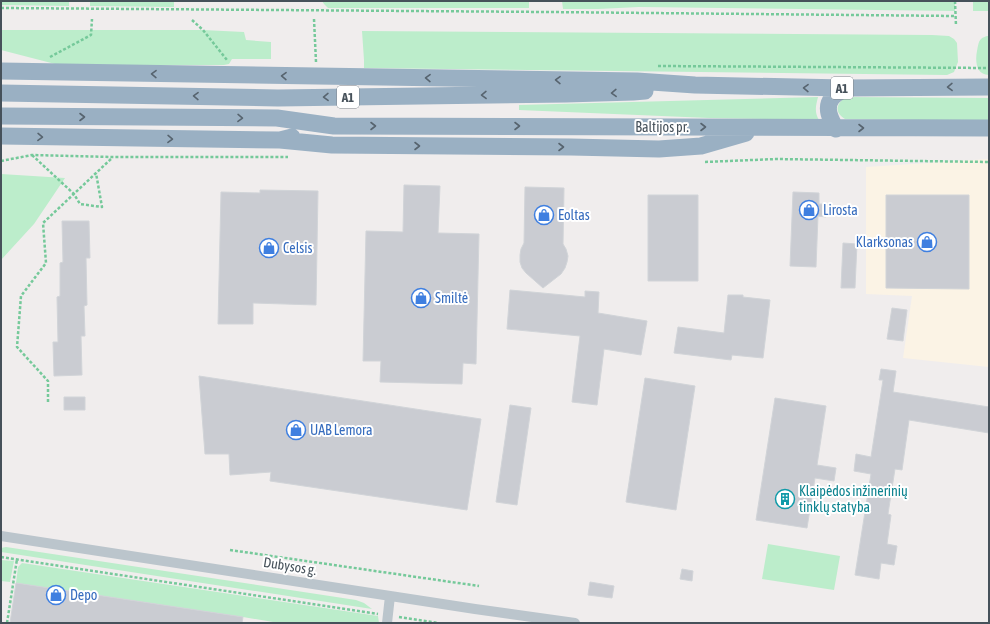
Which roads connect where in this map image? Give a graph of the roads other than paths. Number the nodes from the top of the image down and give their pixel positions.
1 (1, 71) edge
2 (695, 85) junction
3 (989, 87) edge
4 (845, 88) junction
5 (1, 93) edge
6 (1, 116) edge
7 (334, 126) junction
8 (764, 128) junction
9 (836, 128) junction
10 (989, 128) edge
11 (1, 136) edge
12 (280, 140) junction
13 (1, 536) edge
14 (390, 596) junction
15 (387, 619) edge
16 (576, 623) edge

2 -> 1 highway
4 -> 2 highway, A1
2 -> 5 highway, A1
3 -> 4 highway, A1
4 - 9 highway
6 -> 7 highway, A1
7 -> 8 highway, Baltijos pr. / A1
7 - 12 highway
8 - 9 highway, Baltijos pr. / A1
12 -> 8 highway
9 -> 10 highway, Baltijos pr. / A1
11 -> 12 highway
13 - 14 street, Dubysos g.
14 - 15 street
14 - 16 street, Dubysos g.

